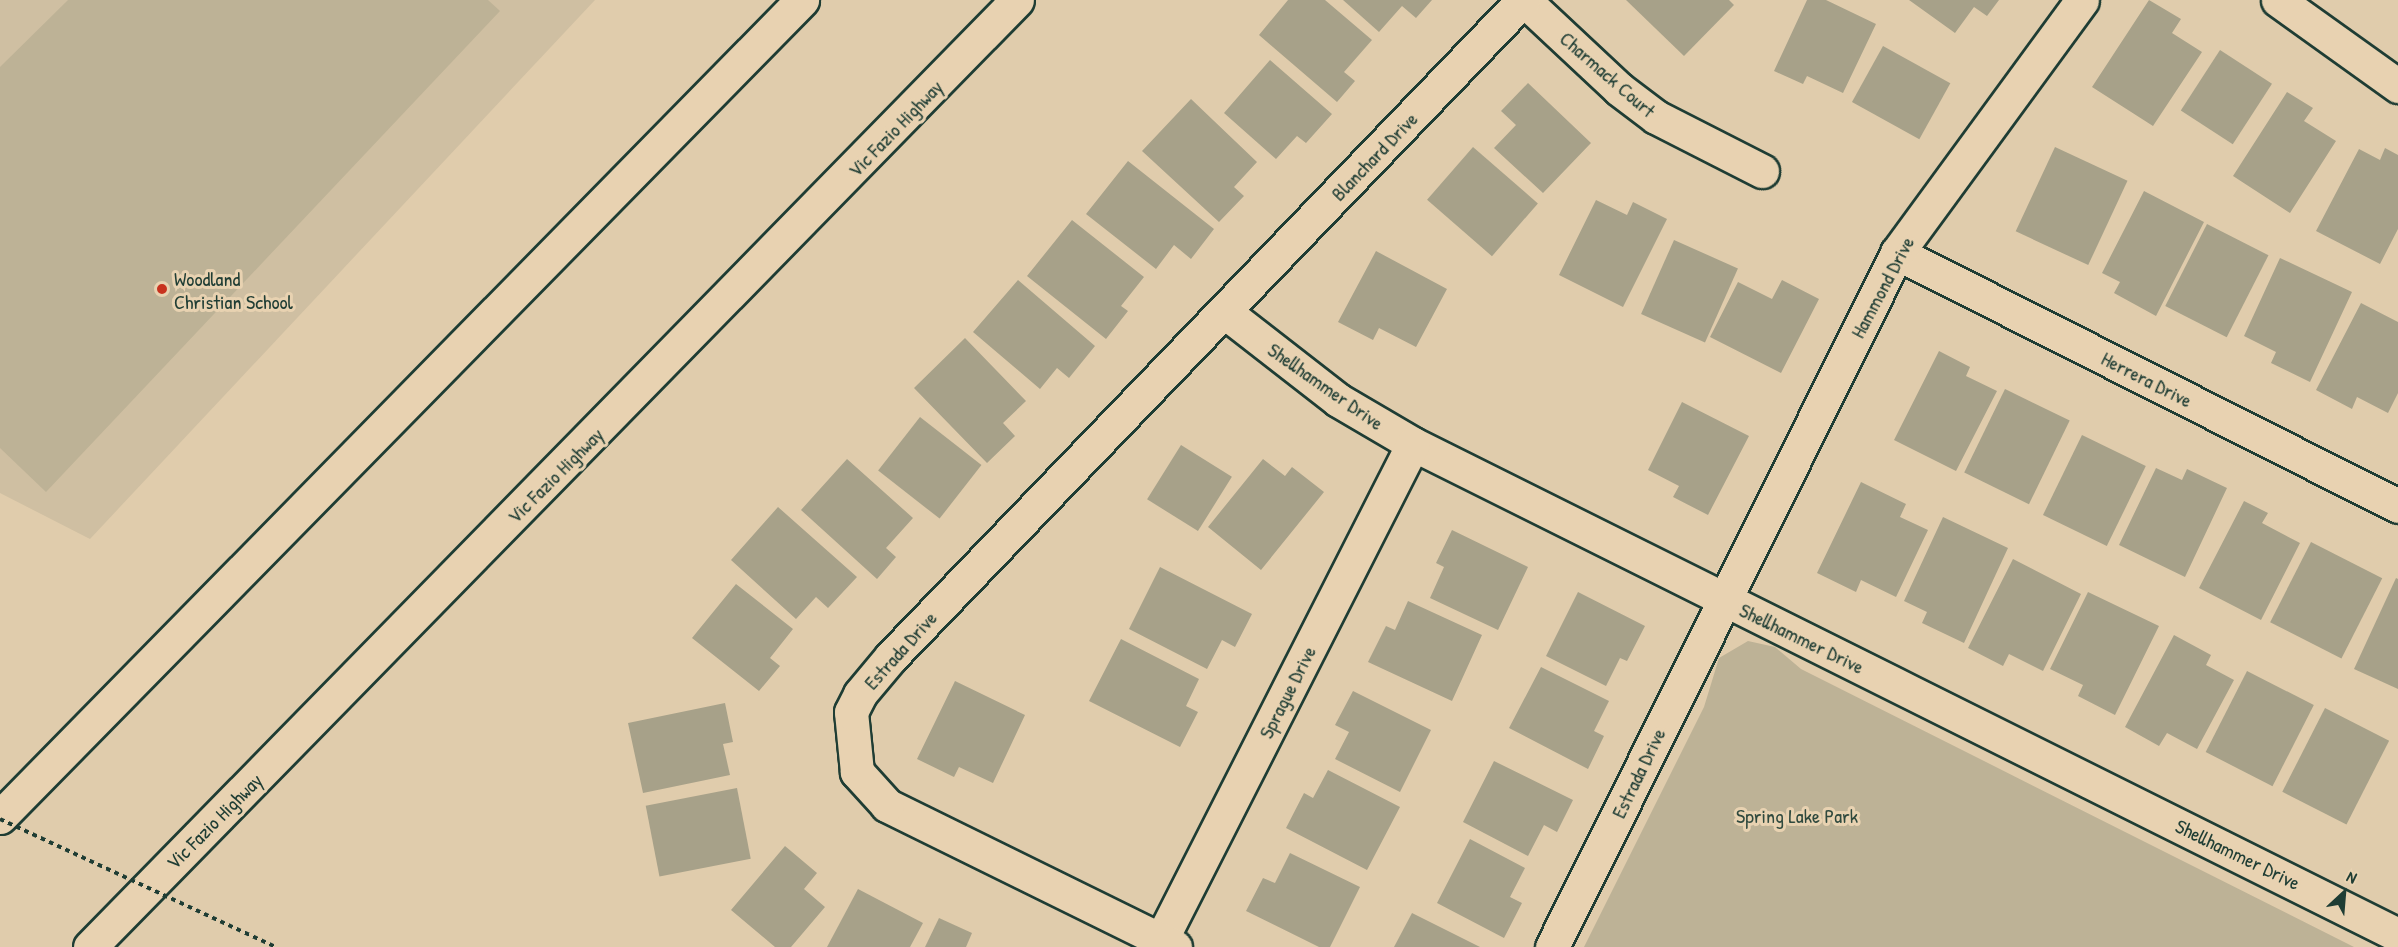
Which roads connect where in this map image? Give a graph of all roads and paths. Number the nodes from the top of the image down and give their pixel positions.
1 (802, 0) edge
2 (1017, 0) edge
3 (1524, 0) edge
4 (2082, 0) edge
5 (2278, 0) edge
6 (2398, 86) edge
7 (1762, 171) dead end
8 (1897, 253) junction
9 (1225, 312) junction
10 (1413, 444) junction
11 (2398, 506) edge
12 (1724, 599) junction
13 (0, 818) edge
14 (2398, 935) edge
15 (1168, 943) edge
16 (90, 947) edge
17 (276, 947) edge
18 (1552, 947) edge

1 - 13 main road
2 - 16 main road, Vic Fazio Highway
3 - 7 main road, Charmack Court
3 - 9 main road, Blanchard Drive
4 - 8 main road, Hammond Drive
5 - 6 main road
8 - 11 main road, Herrera Drive
8 - 12 main road, Hammond Drive
9 - 10 main road, Shellhammer Drive
9 - 15 main road, Estrada Drive
10 - 12 main road, Shellhammer Drive
10 - 15 main road, Sprague Drive
12 - 14 main road, Shellhammer Drive
12 - 18 main road, Estrada Drive
13 - 17 path, bridge

